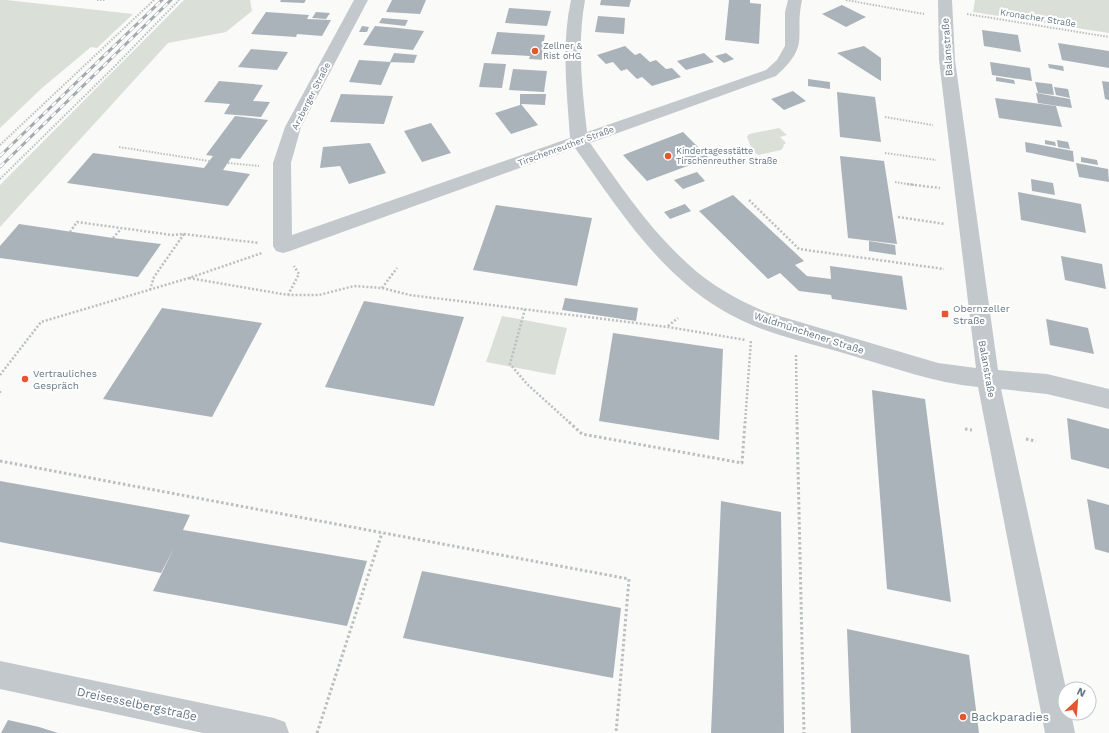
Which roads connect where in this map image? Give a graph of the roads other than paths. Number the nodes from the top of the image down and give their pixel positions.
1 (361, 0) edge
2 (578, 0) edge
3 (795, 0) edge
4 (945, 0) edge
5 (579, 141) junction
6 (283, 246) joint
7 (988, 379) junction
8 (1109, 399) edge
9 (0, 676) edge
10 (274, 733) edge
11 (1060, 733) edge

1 - 6 street, Arzberger Straße
2 - 5 street
3 - 5 street, Tirschenreuther Straße
4 - 7 street, Balanstraße
5 - 6 street, Tirschenreuther Straße
5 - 7 street, Waldmünchener Straße
7 - 8 street
7 - 11 street, Balanstraße
9 - 10 street, Dreisesselbergstraße

